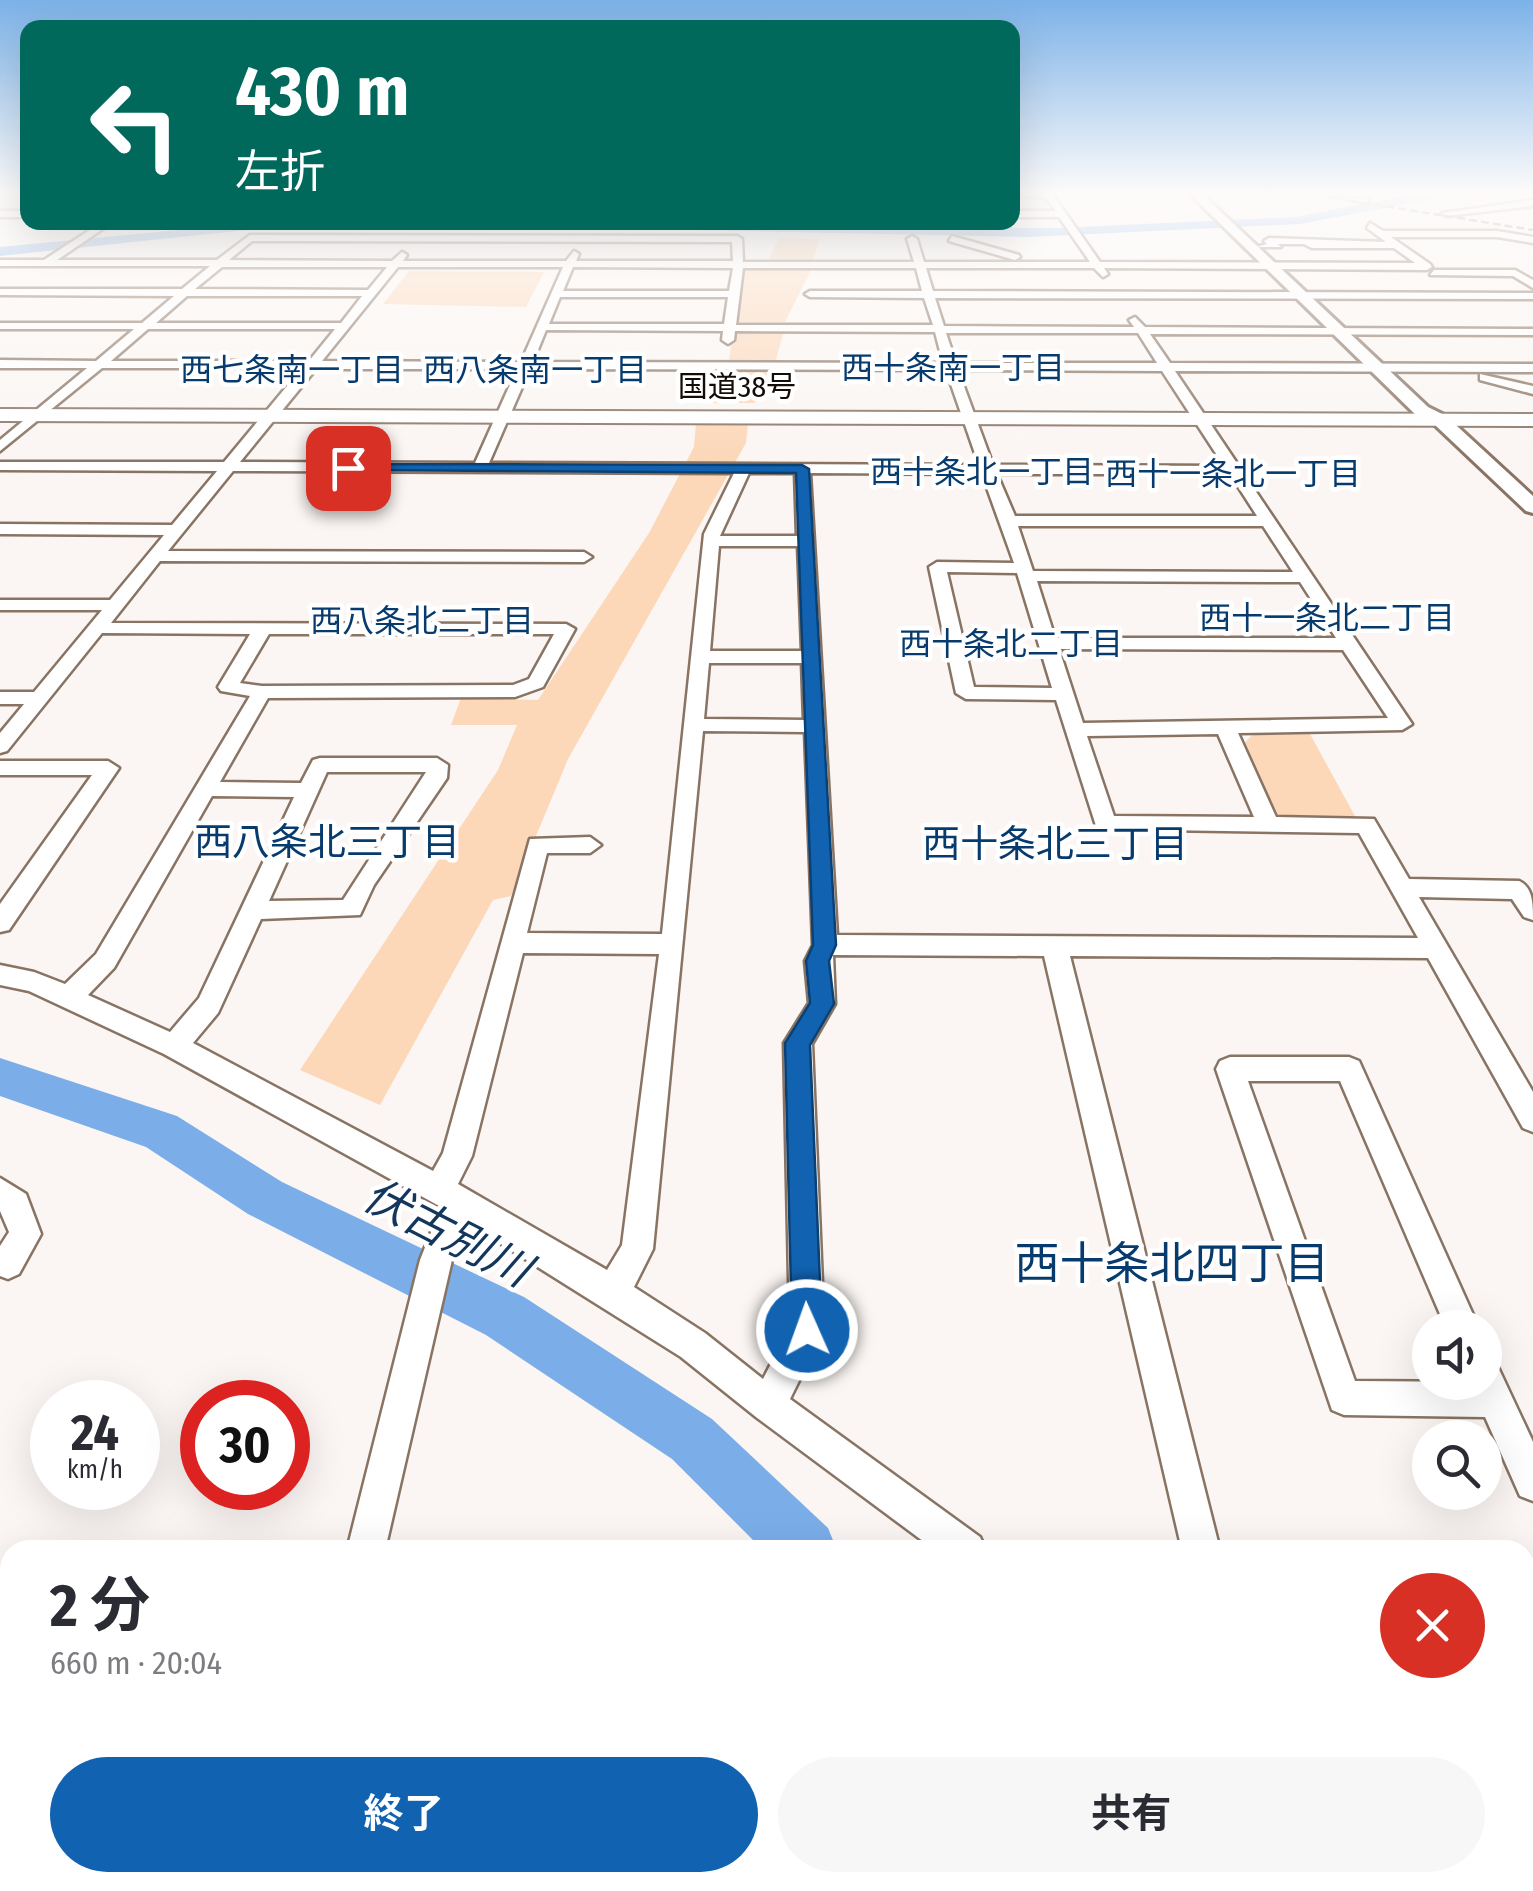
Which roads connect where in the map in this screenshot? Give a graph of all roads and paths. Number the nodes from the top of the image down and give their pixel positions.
1 (197, 283) edge
2 (379, 283) edge
3 (561, 283) edge
4 (735, 283) edge
5 (924, 283) edge
6 (1109, 283) edge
7 (1128, 283) edge
8 (1295, 283) edge
9 (1448, 283) edge
10 (0, 292) edge
11 (185, 293) junction
12 (371, 293) junction
13 (556, 294) junction
14 (734, 294) junction
15 (810, 294) dead end
16 (927, 294) junction
17 (1117, 295) junction
18 (1308, 295) junction
19 (1158, 296) junction
20 (1197, 296) junction
21 (1466, 296) junction
22 (1533, 296) edge
23 (1238, 311) dead end
24 (1255, 316) dead end
25 (0, 326) edge
26 (146, 326) junction
27 (344, 326) junction
28 (542, 327) junction
29 (730, 328) junction
30 (940, 328) junction
31 (1141, 329) junction
32 (1282, 329) junction
33 (1344, 330) junction
34 (1516, 332) junction
35 (1533, 332) edge
36 (1533, 344) edge
37 (0, 364) edge
38 (100, 364) junction
39 (1390, 364) junction
40 (311, 365) junction
41 (524, 366) junction
42 (724, 366) junction
43 (952, 368) junction
44 (1167, 368) junction
45 (1472, 368) junction
46 (1533, 368) edge
47 (1533, 390) edge
48 (0, 411) edge
49 (43, 411) junction
50 (272, 412) junction
51 (1533, 412) edge
52 (503, 413) junction
53 (966, 414) junction
54 (1434, 414) junction
55 (1199, 415) junction
56 (1533, 420) edge
57 (0, 447) edge
58 (0, 466) edge
59 (227, 467) junction
60 (480, 468) junction
61 (743, 469) junction
62 (802, 469) junction
63 (991, 469) junction
64 (1237, 470) junction
65 (1533, 507) edge
66 (1268, 520) junction
67 (1009, 521) junction
68 (0, 530) edge
69 (176, 530) junction
70 (711, 541) junction
71 (807, 541) junction
72 (155, 556) junction
73 (584, 557) dead end
74 (1025, 572) junction
75 (1306, 578) junction
76 (0, 605) edge
77 (114, 605) junction
78 (94, 628) junction
79 (263, 628) junction
80 (1046, 642) junction
81 (1350, 644) junction
82 (701, 657) junction
83 (814, 657) junction
84 (262, 692) junction
85 (1062, 694) junction
86 (0, 698) edge
87 (38, 698) junction
88 (694, 726) junction
89 (817, 726) junction
90 (1226, 729) junction
91 (1075, 730) junction
92 (0, 746) edge
93 (0, 768) edge
94 (206, 789) junction
95 (308, 790) junction
96 (1268, 824) junction
97 (590, 846) dead end
98 (1401, 888) junction
99 (253, 910) junction
100 (1533, 911) edge
101 (0, 923) edge
102 (512, 943) junction
103 (673, 944) junction
104 (825, 945) junction
105 (1055, 948) junction
106 (1433, 948) junction
107 (0, 975) edge
108 (69, 996) junction
109 (174, 1046) junction
110 (1522, 1079) edge
111 (1533, 1118) edge
112 (0, 1192) edge
113 (448, 1196) junction
114 (3, 1268) edge
115 (612, 1292) junction
116 (1455, 1310) edge
117 (1412, 1393) edge
118 (1495, 1400) edge
119 (768, 1405) junction
120 (1533, 1483) edge
121 (368, 1540) edge
122 (953, 1540) edge
123 (1198, 1540) edge

1 - 11 street
2 - 12 street
3 - 13 street
4 - 14 street
5 - 16 street
6 - 17 street
7 - 19 street
8 - 18 main road
9 - 21 street
10 - 11 street
11 - 12 street
11 - 26 street
12 - 27 street
13 - 14 street
13 - 28 street
14 - 29 street
15 - 16 street
16 - 17 street
16 - 30 street
17 - 19 street
17 - 31 street
18 - 20 street
18 - 21 street
18 - 33 main road
19 - 20 street
20 - 23 street
21 - 22 street
21 - 34 street
24 - 32 street
25 - 26 street
26 - 27 street
26 - 38 street
27 - 40 street
28 - 29 street
28 - 41 street
29 - 30 street
29 - 42 street
30 - 31 street
30 - 43 street
31 - 32 street
31 - 44 street
32 - 33 street
33 - 34 street
33 - 39 main road
33 - 39 main road
34 - 35 street
34 - 36 street
37 - 38 street
38 - 40 street
38 - 49 street
39 - 44 street
39 - 45 street
39 - 54 main road
40 - 41 street
40 - 50 street
41 - 42 street
41 - 52 street
42 - 43 street
43 - 44 street
43 - 53 street
44 - 55 street
45 - 46 street
45 - 47 street
48 - 49 highway, 国道38号
49 - 50 highway, 国道38号
49 - 57 street
50 - 52 highway, 国道38号
50 - 59 street
51 - 54 highway, 国道38号
52 - 53 highway, 国道38号
52 - 60 street
53 - 55 highway, 国道38号
53 - 63 street
54 - 55 highway, 国道38号
54 - 56 highway, 国道38号
54 - 65 main road
55 - 64 street
58 - 59 street
59 - 60 street
59 - 69 street
60 - 61 street
61 - 62 street
61 - 70 street
62 - 63 street
62 - 71 street
63 - 64 street
63 - 67 street
64 - 66 street
66 - 67 street
66 - 75 street
67 - 74 street
68 - 69 street
69 - 72 street
70 - 71 street
70 - 82 street
71 - 83 street
72 - 73 street
72 - 77 street
74 - 75 street
74 - 80 street
74 - 85 street
75 - 81 street
76 - 77 street
77 - 78 street
78 - 79 street
78 - 87 street
79 - 84 street
79 - 84 street
80 - 81 street
80 - 85 street
81 - 90 street
82 - 83 street
82 - 88 street
83 - 89 street
84 - 94 street
85 - 91 street
86 - 87 street
87 - 92 street
88 - 89 street
88 - 103 street
89 - 104 street
90 - 91 street
90 - 96 street
91 - 96 street
93 - 101 street
94 - 95 street
94 - 108 street
95 - 99 street
95 - 99 street
96 - 98 street
97 - 102 street
98 - 100 street
98 - 106 street
99 - 109 street
102 - 103 street
102 - 113 street
103 - 115 street
104 - 105 street
104 - 119 street
105 - 106 street
105 - 123 street
106 - 110 street
107 - 108 street
108 - 109 street
109 - 113 street
110 - 111 street
112 - 114 street
113 - 115 street
113 - 121 street
115 - 119 street
116 - 117 street
118 - 120 street
119 - 122 street

